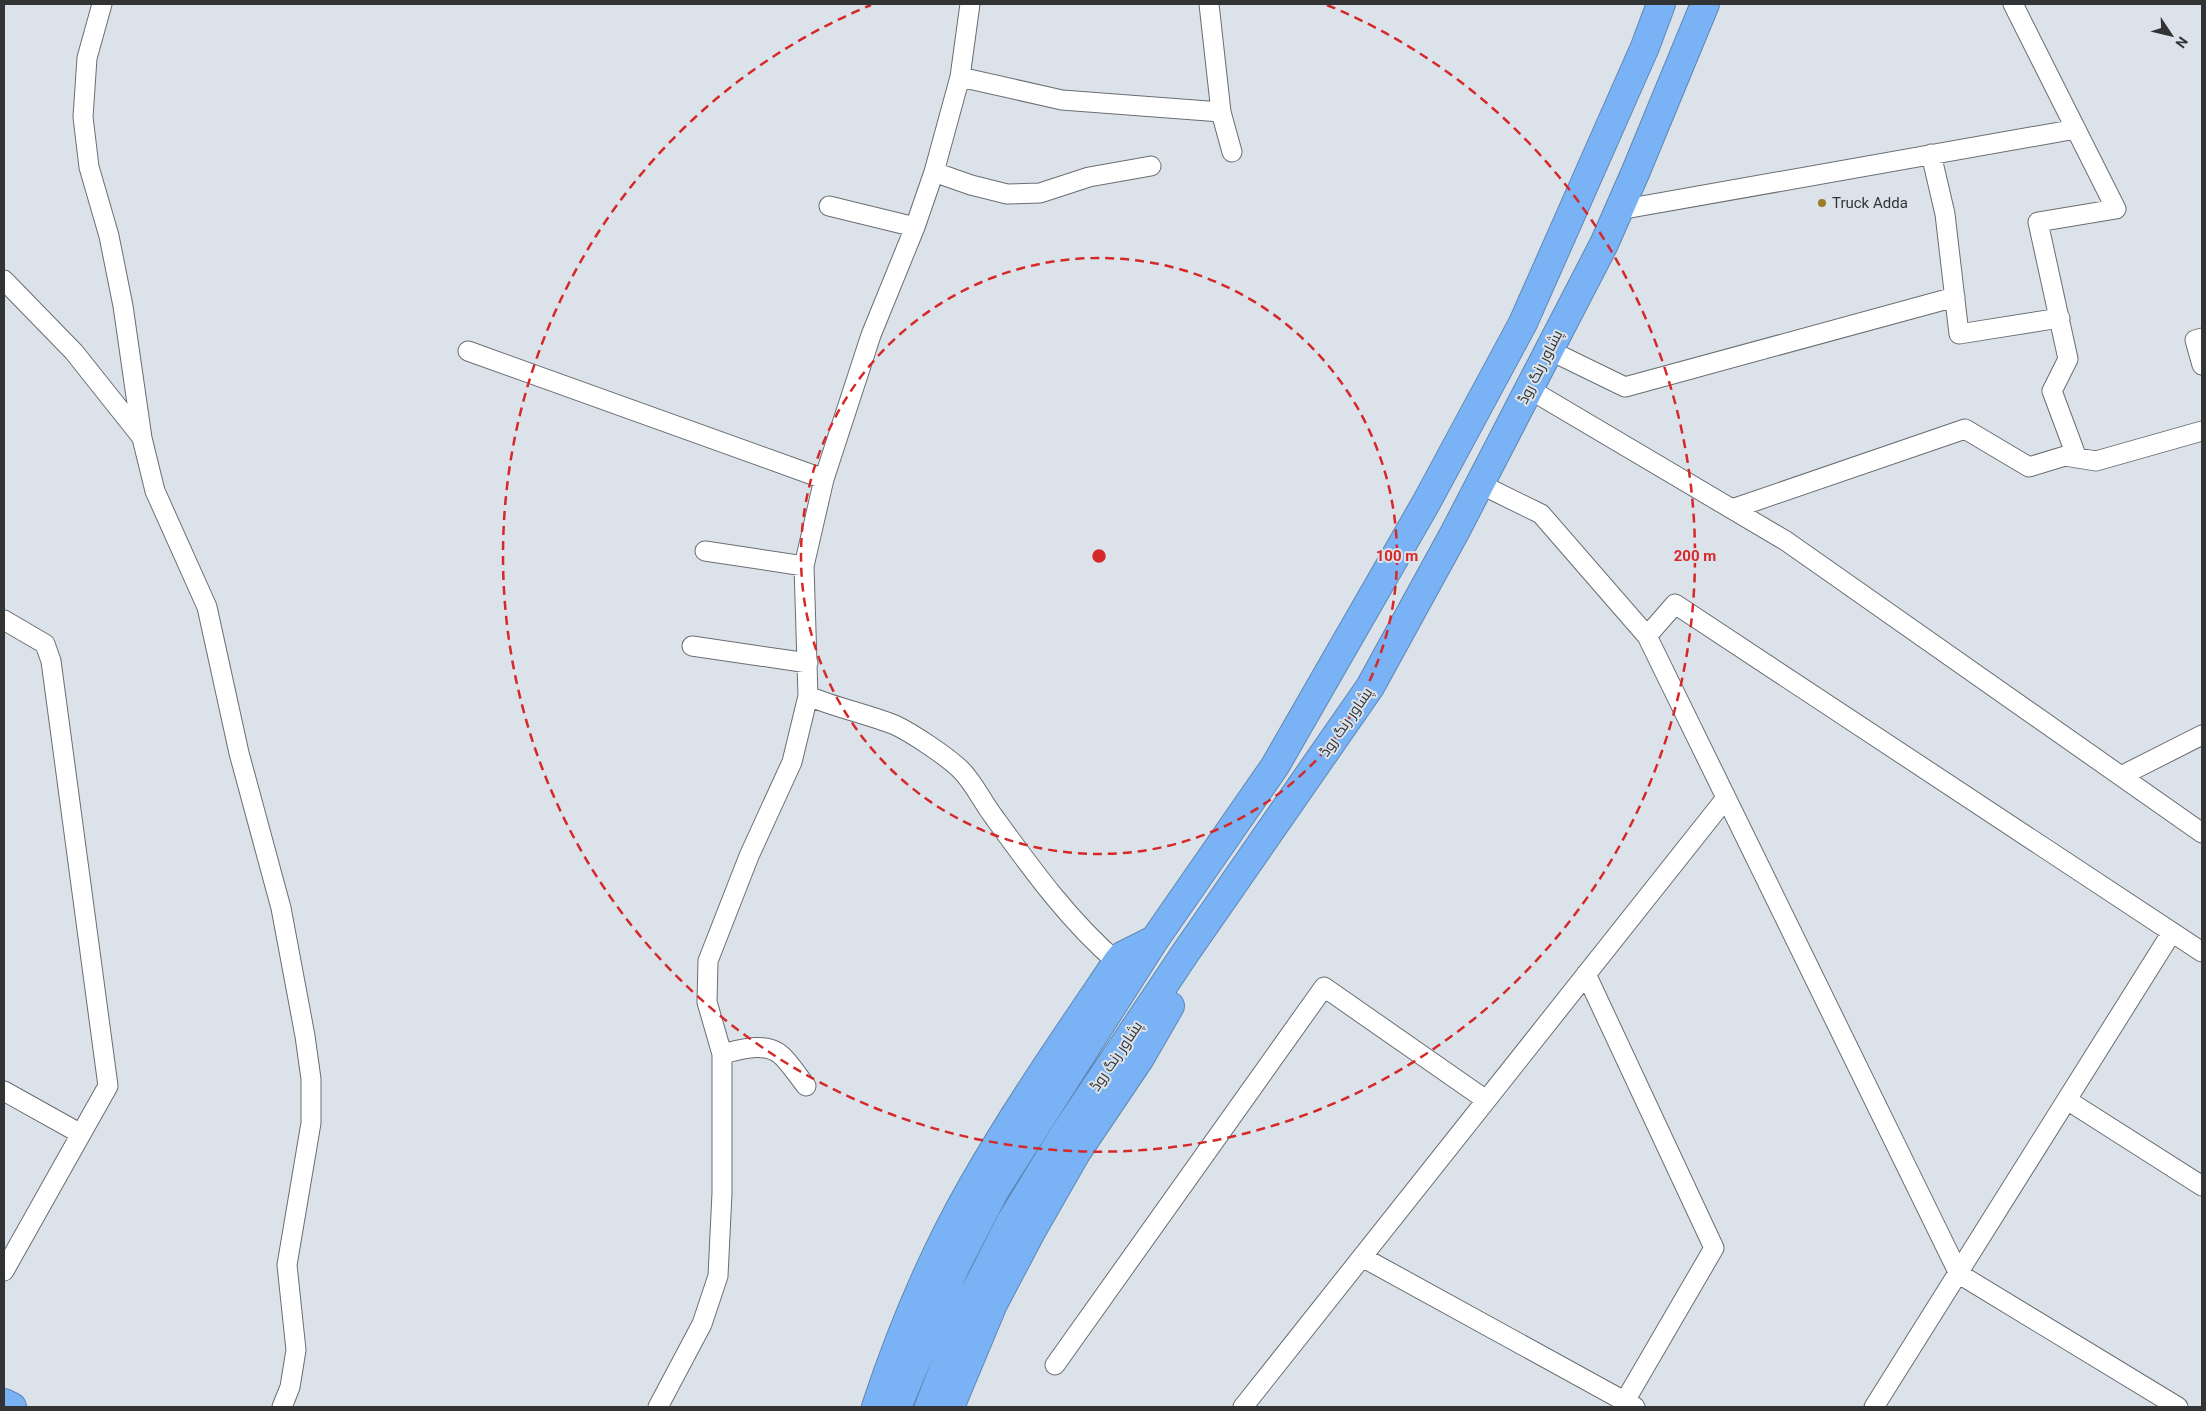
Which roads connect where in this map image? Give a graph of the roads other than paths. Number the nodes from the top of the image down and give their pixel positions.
1 (102, 4) edge
2 (970, 4) edge
3 (1209, 4) edge
4 (1661, 4) edge
5 (1705, 4) edge
6 (2013, 4) edge
7 (960, 77) junction
8 (1221, 112) junction
9 (2076, 129) junction
10 (1232, 152) dead end
11 (1931, 154) junction
12 (1151, 166) dead end
13 (934, 172) junction
14 (829, 206) dead end
15 (1619, 210) junction
16 (915, 227) junction
17 (4, 280) edge
18 (1955, 297) junction
19 (2060, 318) junction
20 (2202, 338) edge
21 (1549, 350) junction
22 (468, 351) dead end
23 (2202, 365) edge
24 (1528, 389) junction
25 (2202, 431) edge
26 (142, 438) junction
27 (2077, 458) junction
28 (824, 479) junction
29 (1480, 484) junction
30 (1732, 509) junction
31 (705, 551) dead end
32 (804, 566) junction
33 (4, 620) edge
34 (1647, 636) junction
35 (692, 646) dead end
36 (808, 663) junction
37 (808, 696) junction
38 (2202, 735) edge
39 (2121, 776) junction
40 (1726, 798) junction
41 (2202, 833) edge
42 (2172, 932) junction
43 (1155, 939) junction
44 (1186, 952) junction
45 (2202, 952) edge
46 (1117, 962) junction
47 (1586, 974) junction
48 (722, 1054) junction
49 (806, 1086) dead end
50 (4, 1091) edge
51 (1486, 1100) junction
52 (2067, 1100) junction
53 (81, 1134) junction
54 (2202, 1186) edge
55 (1362, 1257) junction
56 (4, 1271) edge
57 (1959, 1274) junction
58 (1055, 1365) dead end
59 (4, 1403) edge
60 (1631, 1404) edge
61 (12, 1407) edge
62 (282, 1407) edge
63 (658, 1407) edge
64 (876, 1407) edge
65 (897, 1407) edge
66 (928, 1407) edge
67 (950, 1407) edge
68 (1243, 1407) edge
69 (1874, 1407) edge
70 (2178, 1407) edge

1 - 26 street
2 - 7 street
3 - 8 street
4 - 43 highway, پشاور رنگ روڈ
5 - 15 highway, پشاور رنگ روڈ
6 - 9 street
7 - 8 street
7 - 13 street
8 - 10 street
9 - 11 street
9 - 19 street
11 - 15 street
11 - 18 street
12 - 13 street
13 - 16 street
14 - 16 street
15 - 21 highway, پشاور رنگ روڈ
16 - 28 street
17 - 26 street
18 - 19 street
18 - 21 street
19 - 27 street
20 - 23 street
21 - 24 highway, پشاور رنگ روڈ
22 - 28 street
24 - 29 highway, پشاور رنگ روڈ
24 - 30 street
25 - 27 street
26 - 62 street
27 - 30 street
28 - 32 street
29 - 34 street
29 - 44 highway, پشاور رنگ روڈ
30 - 39 street
31 - 32 street
32 - 36 street
33 - 53 street
34 - 40 street
34 - 42 street
35 - 36 street
36 - 37 street
37 - 46 street
37 - 48 street
38 - 39 street
39 - 41 street
40 - 47 street
40 - 57 street
42 - 45 street
42 - 52 street
43 - 46 highway
43 - 65 highway, پشاور رنگ روڈ
44 - 66 highway, پشاور رنگ روڈ
44 - 67 highway
46 - 64 highway
47 - 51 street
47 - 60 street
48 - 49 street
48 - 63 street
50 - 53 street
51 - 55 street
51 - 58 street
52 - 54 street
52 - 57 street
53 - 56 street
55 - 60 street
55 - 68 street
57 - 69 street
57 - 70 street
59 - 61 highway

